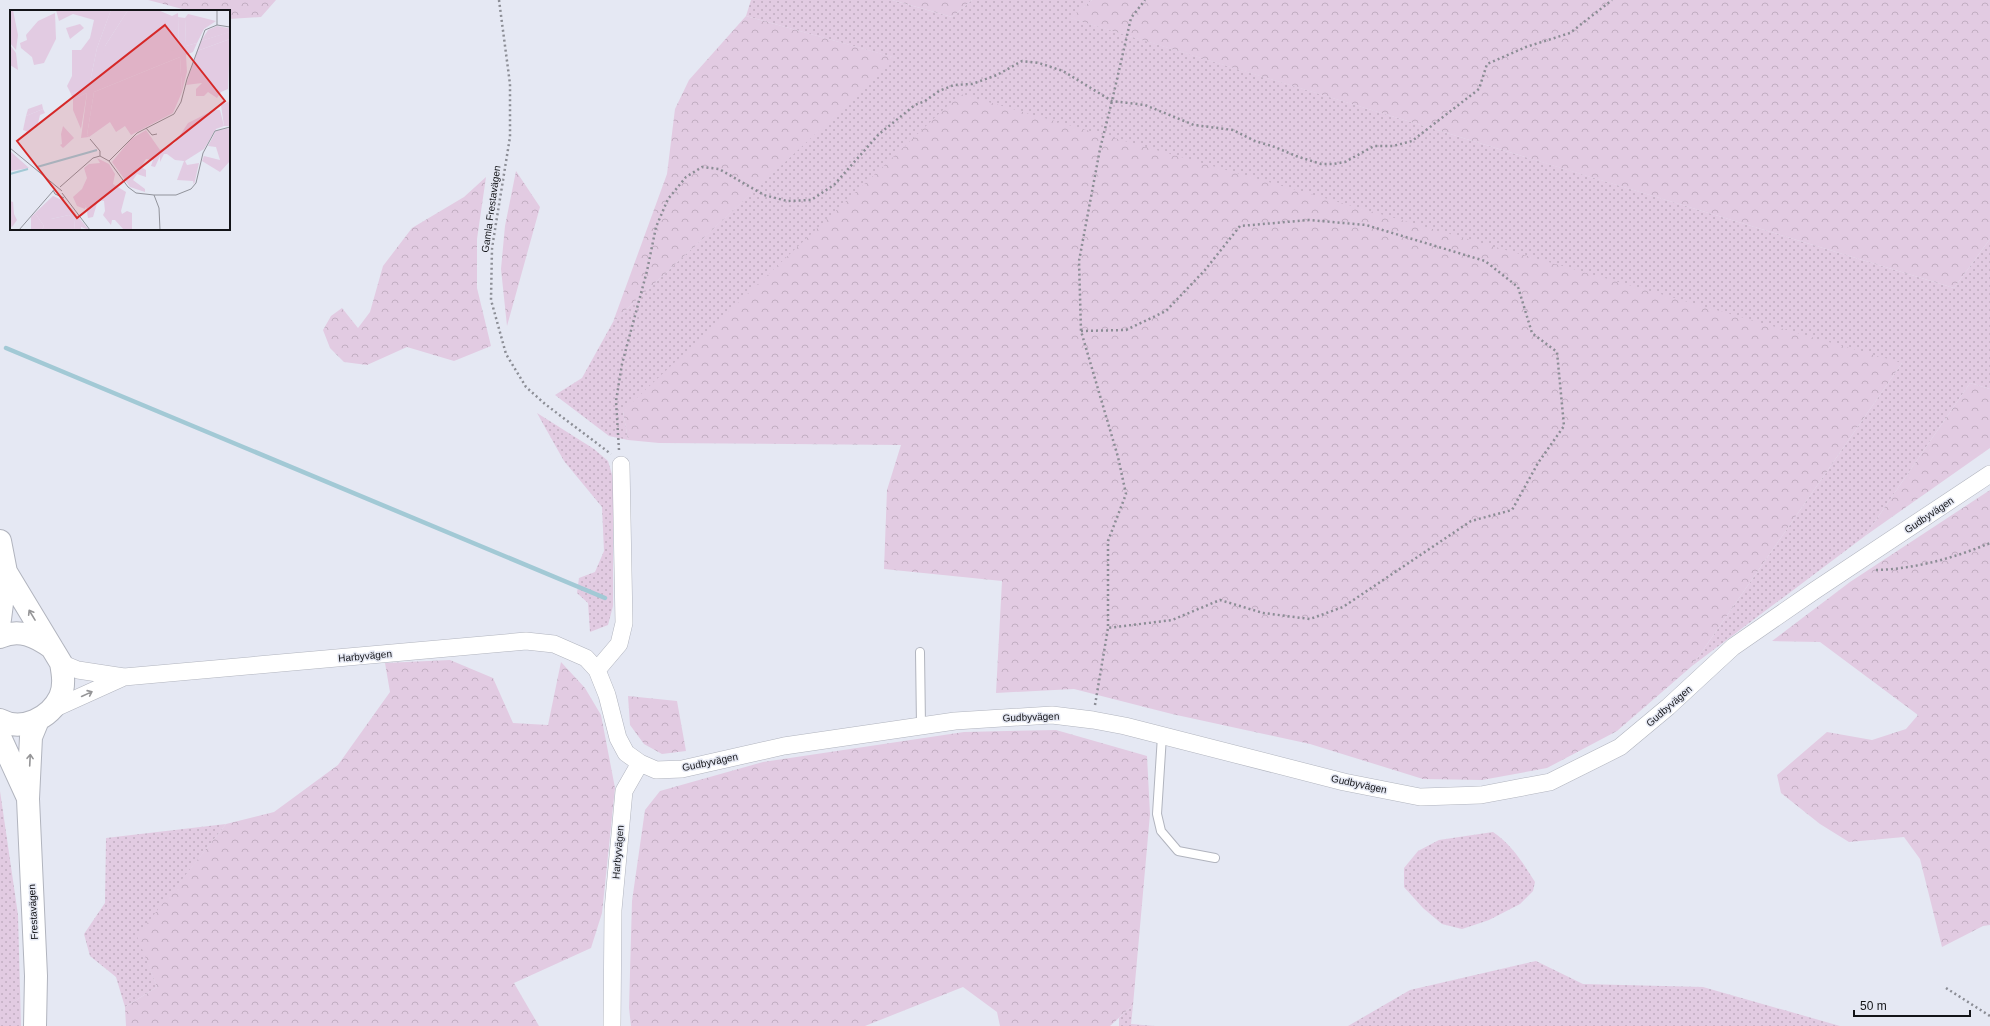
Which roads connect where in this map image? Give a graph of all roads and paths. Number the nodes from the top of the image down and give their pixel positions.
1 (500, 0) edge
2 (1145, 0) edge
3 (1612, 0) edge
4 (1112, 101) junction
5 (1081, 331) junction
6 (621, 465) junction
7 (1990, 474) edge
8 (0, 541) edge
9 (1990, 543) edge
10 (1864, 558) junction
11 (6, 572) junction
12 (0, 619) edge
13 (1108, 628) junction
14 (0, 637) edge
15 (920, 652) dead end
16 (57, 656) junction
17 (597, 670) junction
18 (124, 677) junction
19 (45, 715) junction
20 (0, 720) edge
21 (1093, 720) junction
22 (921, 726) junction
23 (1162, 736) junction
24 (0, 737) edge
25 (640, 763) junction
26 (28, 799) junction
27 (1215, 858) dead end
28 (1946, 988) dead end
29 (1990, 1016) edge
30 (35, 1026) edge
31 (612, 1026) edge

1 - 6 path, Gamla Frestavägen
2 - 4 path
3 - 4 path
4 - 5 path
4 - 6 path
5 - 13 path
5 - 13 path
6 - 17 street
7 - 10 street, Gudbyvägen
8 - 11 street
9 - 10 path
10 - 23 street, Gudbyvägen
11 - 12 street
16 -> 11 street
13 - 21 path
14 - 16 street
15 - 22 lane
16 - 18 street, Harbyvägen
16 - 19 street, Frestavägen
17 - 18 street, Harbyvägen
17 - 25 street, Harbyvägen
19 -> 18 street, Harbyvägen
19 - 20 street
26 -> 19 street, Frestavägen
21 - 22 street, Gudbyvägen
21 - 23 street, Gudbyvägen
22 - 25 street, Gudbyvägen
23 - 27 lane
24 - 26 street, Frestavägen
25 - 31 street, Harbyvägen
26 - 30 street, Frestavägen
28 - 29 path

